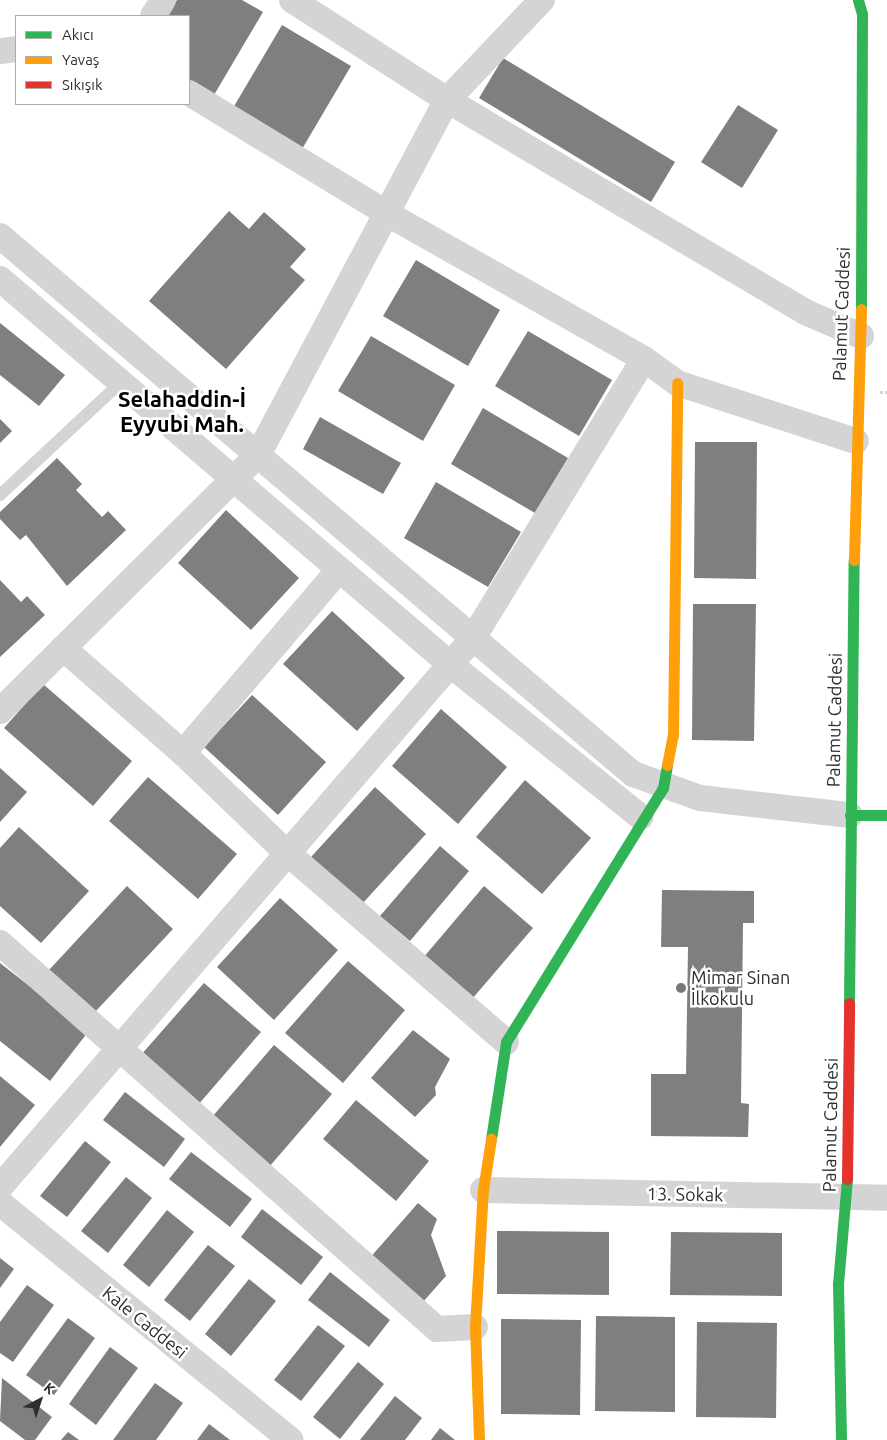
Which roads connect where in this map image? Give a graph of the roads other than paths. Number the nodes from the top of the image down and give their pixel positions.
1 (163, 0) edge
2 (292, 0) edge
3 (542, 0) edge
4 (858, 0) edge
5 (154, 15) edge
6 (15, 49) edge
7 (0, 50) edge
8 (190, 94) edge
9 (447, 100) junction
10 (386, 213) junction
11 (0, 236) edge
12 (28, 259) junction
13 (1, 282) edge
14 (861, 336) junction
15 (644, 358) junction
16 (120, 383) junction
17 (677, 383) junction
18 (856, 441) junction
19 (258, 455) junction
20 (232, 480) junction
21 (0, 495) edge
22 (339, 570) junction
23 (473, 638) junction
24 (63, 648) junction
25 (451, 665) junction
26 (0, 711) edge
27 (183, 753) junction
28 (663, 788) junction
29 (850, 815) junction
30 (887, 815) edge
31 (641, 817) junction
32 (285, 851) junction
33 (0, 943) edge
34 (506, 1042) junction
35 (119, 1047) junction
36 (0, 1187) edge
37 (483, 1190) junction
38 (846, 1198) junction
39 (887, 1198) edge
40 (0, 1203) edge
41 (475, 1327) junction
42 (291, 1440) edge
43 (479, 1440) edge
44 (841, 1440) edge

1 - 5 street
2 - 9 street
3 - 9 street
4 - 14 street, Palamut Caddesi
6 - 7 street
8 - 10 street
9 - 10 street
9 - 14 street
10 - 15 street
10 - 19 street
11 - 12 street
12 - 13 street
12 - 19 street
13 - 16 street
14 - 18 street, Palamut Caddesi
15 - 17 street
15 - 23 street
16 - 20 street
16 - 21 lane
17 - 18 street
17 - 28 street
18 - 29 street, Palamut Caddesi
19 - 20 street
19 - 23 street
20 - 22 street
20 - 24 street
22 - 25 street
22 - 27 street
23 - 25 street
23 - 28 street
24 - 26 street
24 - 27 street
25 - 31 street
25 - 32 street
27 - 32 street
28 - 29 street
28 - 31 street
29 - 30 street
29 - 38 street, Palamut Caddesi
31 - 34 street
32 - 34 street
32 - 35 street
33 - 35 street
34 - 37 street
35 - 36 street
35 - 41 street
37 - 38 street, 13. Sokak
37 - 41 street
38 - 39 street, 13. Sokak
38 - 44 street, Palamut Caddesi
40 - 42 street, Kale Caddesi
41 - 43 street

